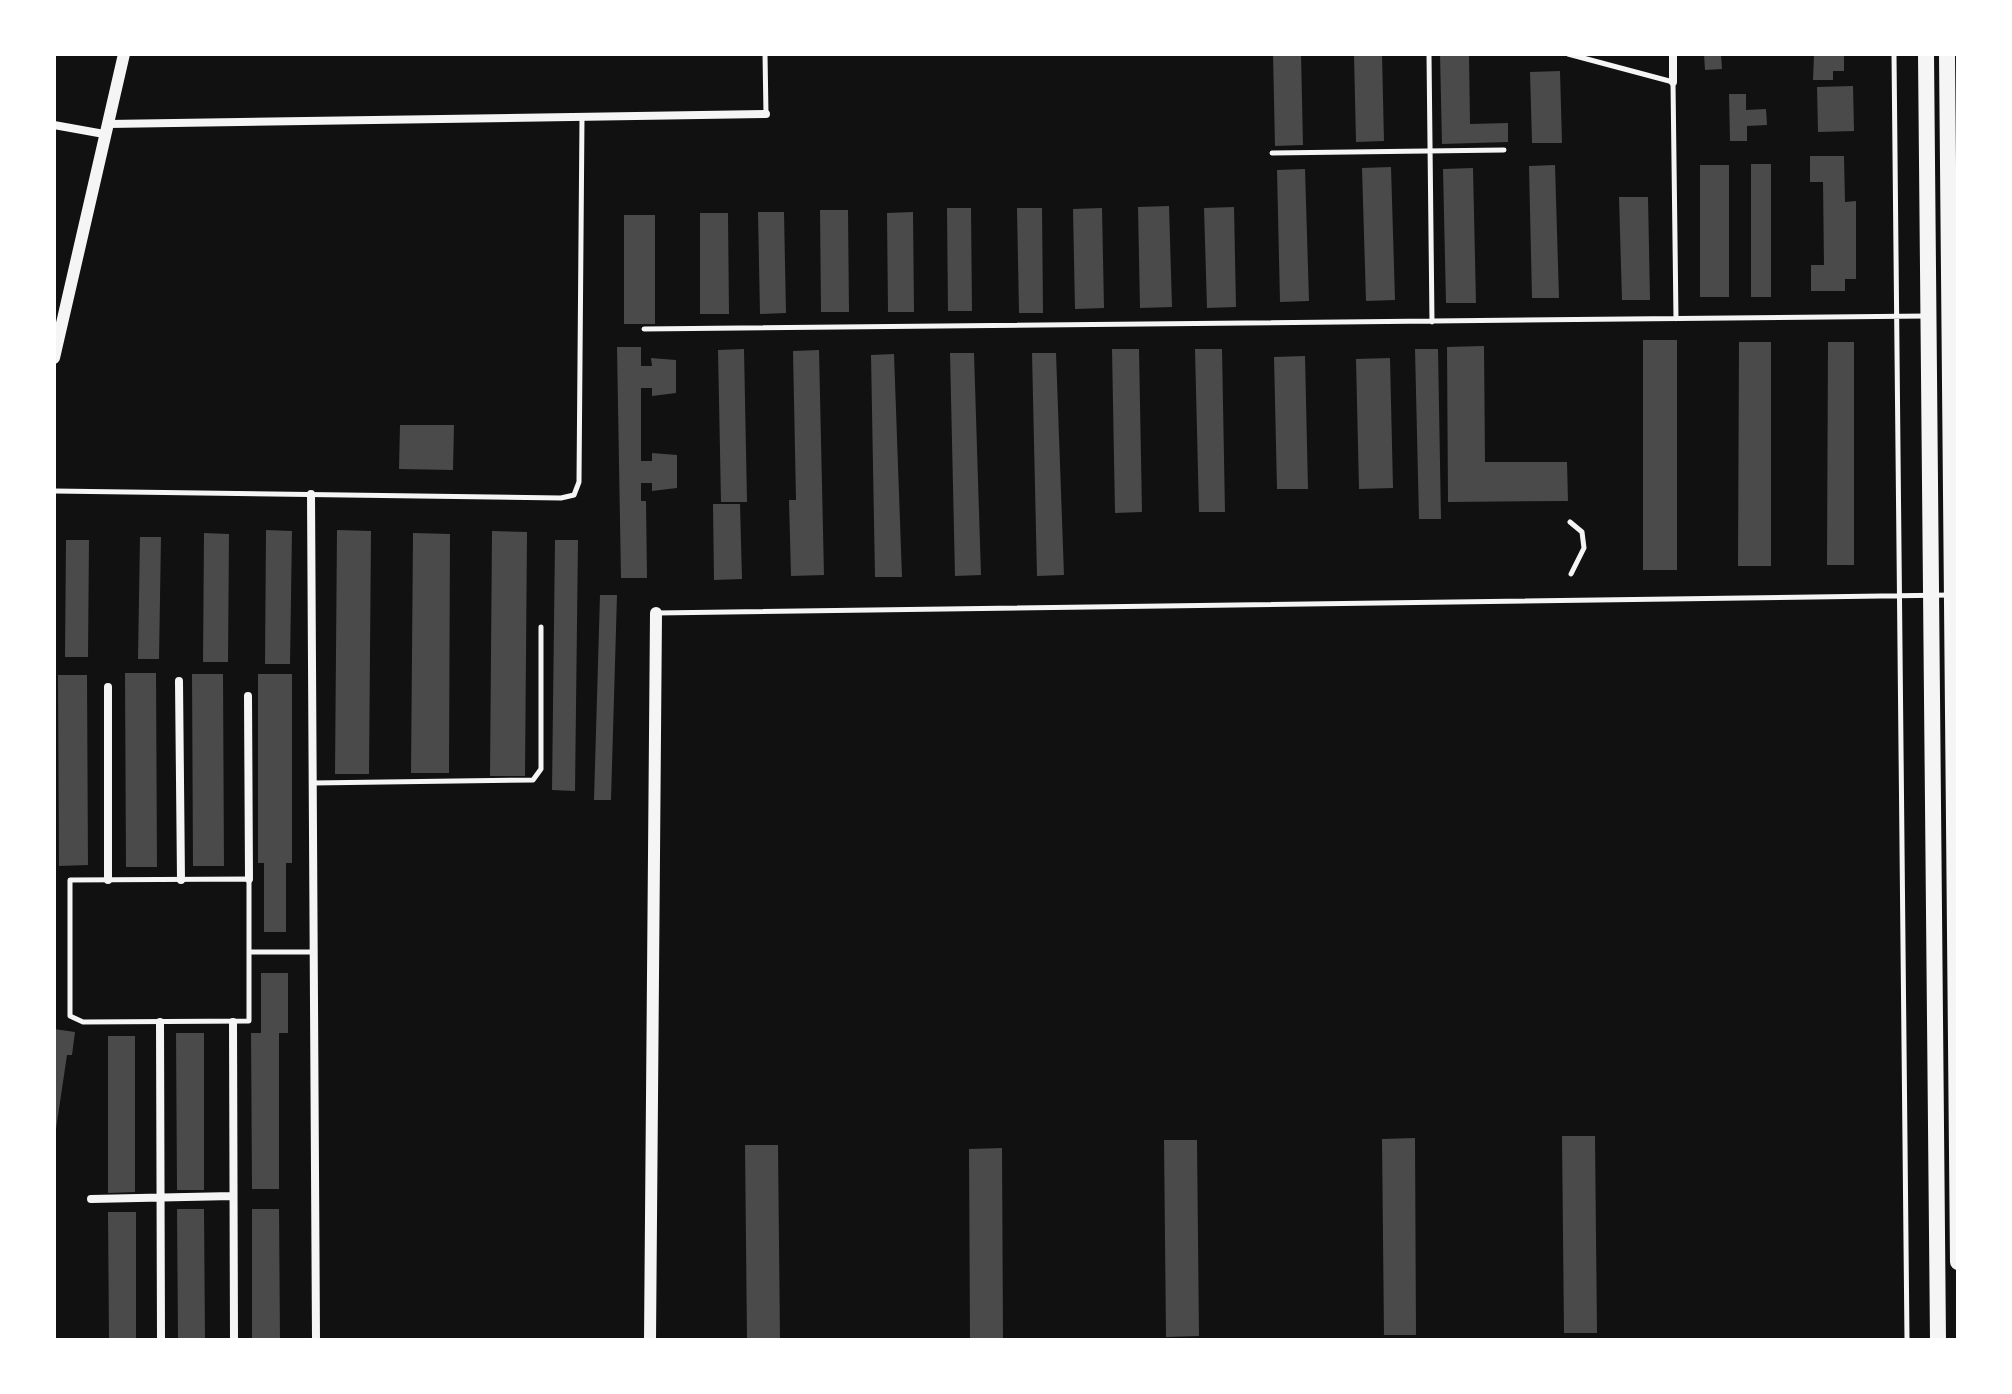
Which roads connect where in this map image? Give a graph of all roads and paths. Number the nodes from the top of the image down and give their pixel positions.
1 (124, 54) edge
2 (765, 54) edge
3 (1429, 54) edge
4 (1568, 54) edge
5 (1673, 54) edge
6 (1894, 54) edge
7 (1926, 54) edge
8 (1947, 54) edge
9 (1673, 82) junction
10 (766, 114) joint
11 (582, 117) junction
12 (54, 125) edge
13 (106, 129) junction
14 (1504, 150) dead end
15 (1429, 151) junction
16 (1272, 153) dead end
17 (1953, 202) edge
18 (1897, 316) junction
19 (1929, 316) junction
20 (1676, 319) junction
21 (1432, 322) junction
22 (1954, 323) edge
23 (644, 329) dead end
24 (54, 358) edge
25 (54, 491) edge
26 (311, 494) junction
27 (1570, 522) dead end
28 (1571, 574) dead end
29 (1932, 595) junction
30 (1952, 595) junction
31 (1899, 596) junction
32 (656, 613) joint
33 (541, 627) dead end
34 (179, 681) dead end
35 (108, 687) dead end
36 (248, 696) dead end
37 (1956, 756) edge
38 (313, 783) junction
39 (249, 879) junction
40 (108, 880) junction
41 (181, 880) junction
42 (249, 952) junction
43 (314, 952) junction
44 (160, 1022) junction
45 (233, 1022) junction
46 (233, 1196) junction
47 (161, 1198) junction
48 (91, 1199) dead end
49 (1958, 1262) edge
50 (161, 1340) edge
51 (234, 1340) edge
52 (316, 1340) edge
53 (650, 1340) edge
54 (1907, 1340) edge
55 (1938, 1340) edge

1 - 13 street
2 - 10 lane
3 - 15 lane
4 - 9 lane
5 - 9 street
6 - 18 lane
7 - 19 main road
8 - 17 main road
9 - 20 lane
10 - 11 street
11 - 13 street
11 - 26 lane
12 - 13 street
13 - 24 street
14 - 15 lane
15 - 16 lane
15 - 21 lane
17 - 22 main road
18 - 19 lane
18 - 20 lane
18 - 31 lane
19 - 29 main road
20 - 21 lane
21 - 23 lane
22 - 30 main road
25 - 26 lane
26 - 38 street
27 - 28 lane
29 - 30 lane
29 - 31 lane
29 - 55 main road
30 - 37 main road
31 - 32 lane
31 - 54 lane
32 - 53 street
33 - 38 lane
34 - 41 street
35 - 40 street
36 - 39 street
37 - 49 main road
38 - 43 street
39 - 41 lane
39 - 42 lane
40 - 41 lane
40 - 44 lane
42 - 43 lane
42 - 45 lane
43 - 52 street
44 - 45 lane
44 - 47 street
45 - 46 street
46 - 47 street
46 - 51 street
47 - 48 street
47 - 50 street

